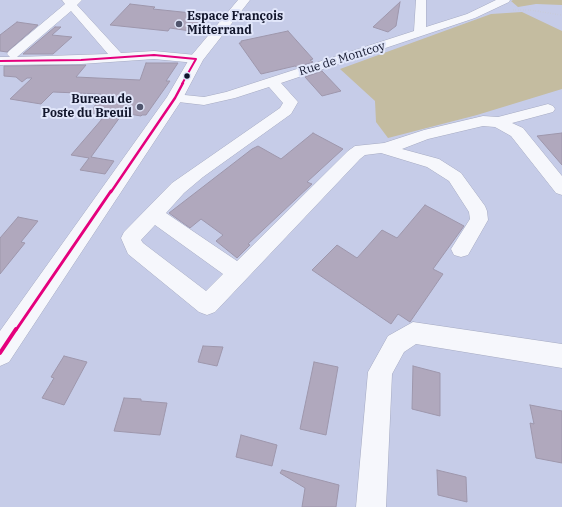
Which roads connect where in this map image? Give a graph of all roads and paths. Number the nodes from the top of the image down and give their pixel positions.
1 (244, 0) edge
2 (421, 0) edge
3 (505, 0) edge
4 (72, 2) edge
5 (486, 10) junction
6 (562, 15) edge
7 (420, 33) junction
8 (118, 58) junction
9 (196, 59) junction
10 (4, 60) edge
11 (271, 81) junction
12 (175, 98) junction
13 (548, 109) dead end
14 (498, 122) junction
15 (386, 149) junction
16 (562, 188) edge
17 (153, 214) junction
18 (461, 249) dead end
19 (238, 273) junction
20 (0, 353) edge
21 (562, 356) edge
22 (371, 507) edge

1 - 9 main road
2 - 7 street
3 - 5 street, Rue de Montcoy
4 - 8 street
4 - 10 street
5 - 6 path
5 - 7 street, Rue de Montcoy
7 - 11 street, Rue de Montcoy
8 - 9 street
8 - 10 street
9 - 12 main road
11 - 12 street, Rue de Montcoy
11 - 17 street
12 - 20 main road
13 - 14 street
14 - 15 street
14 - 16 street
15 - 18 street
15 - 19 street
17 - 19 street
17 - 19 street
21 - 22 street

